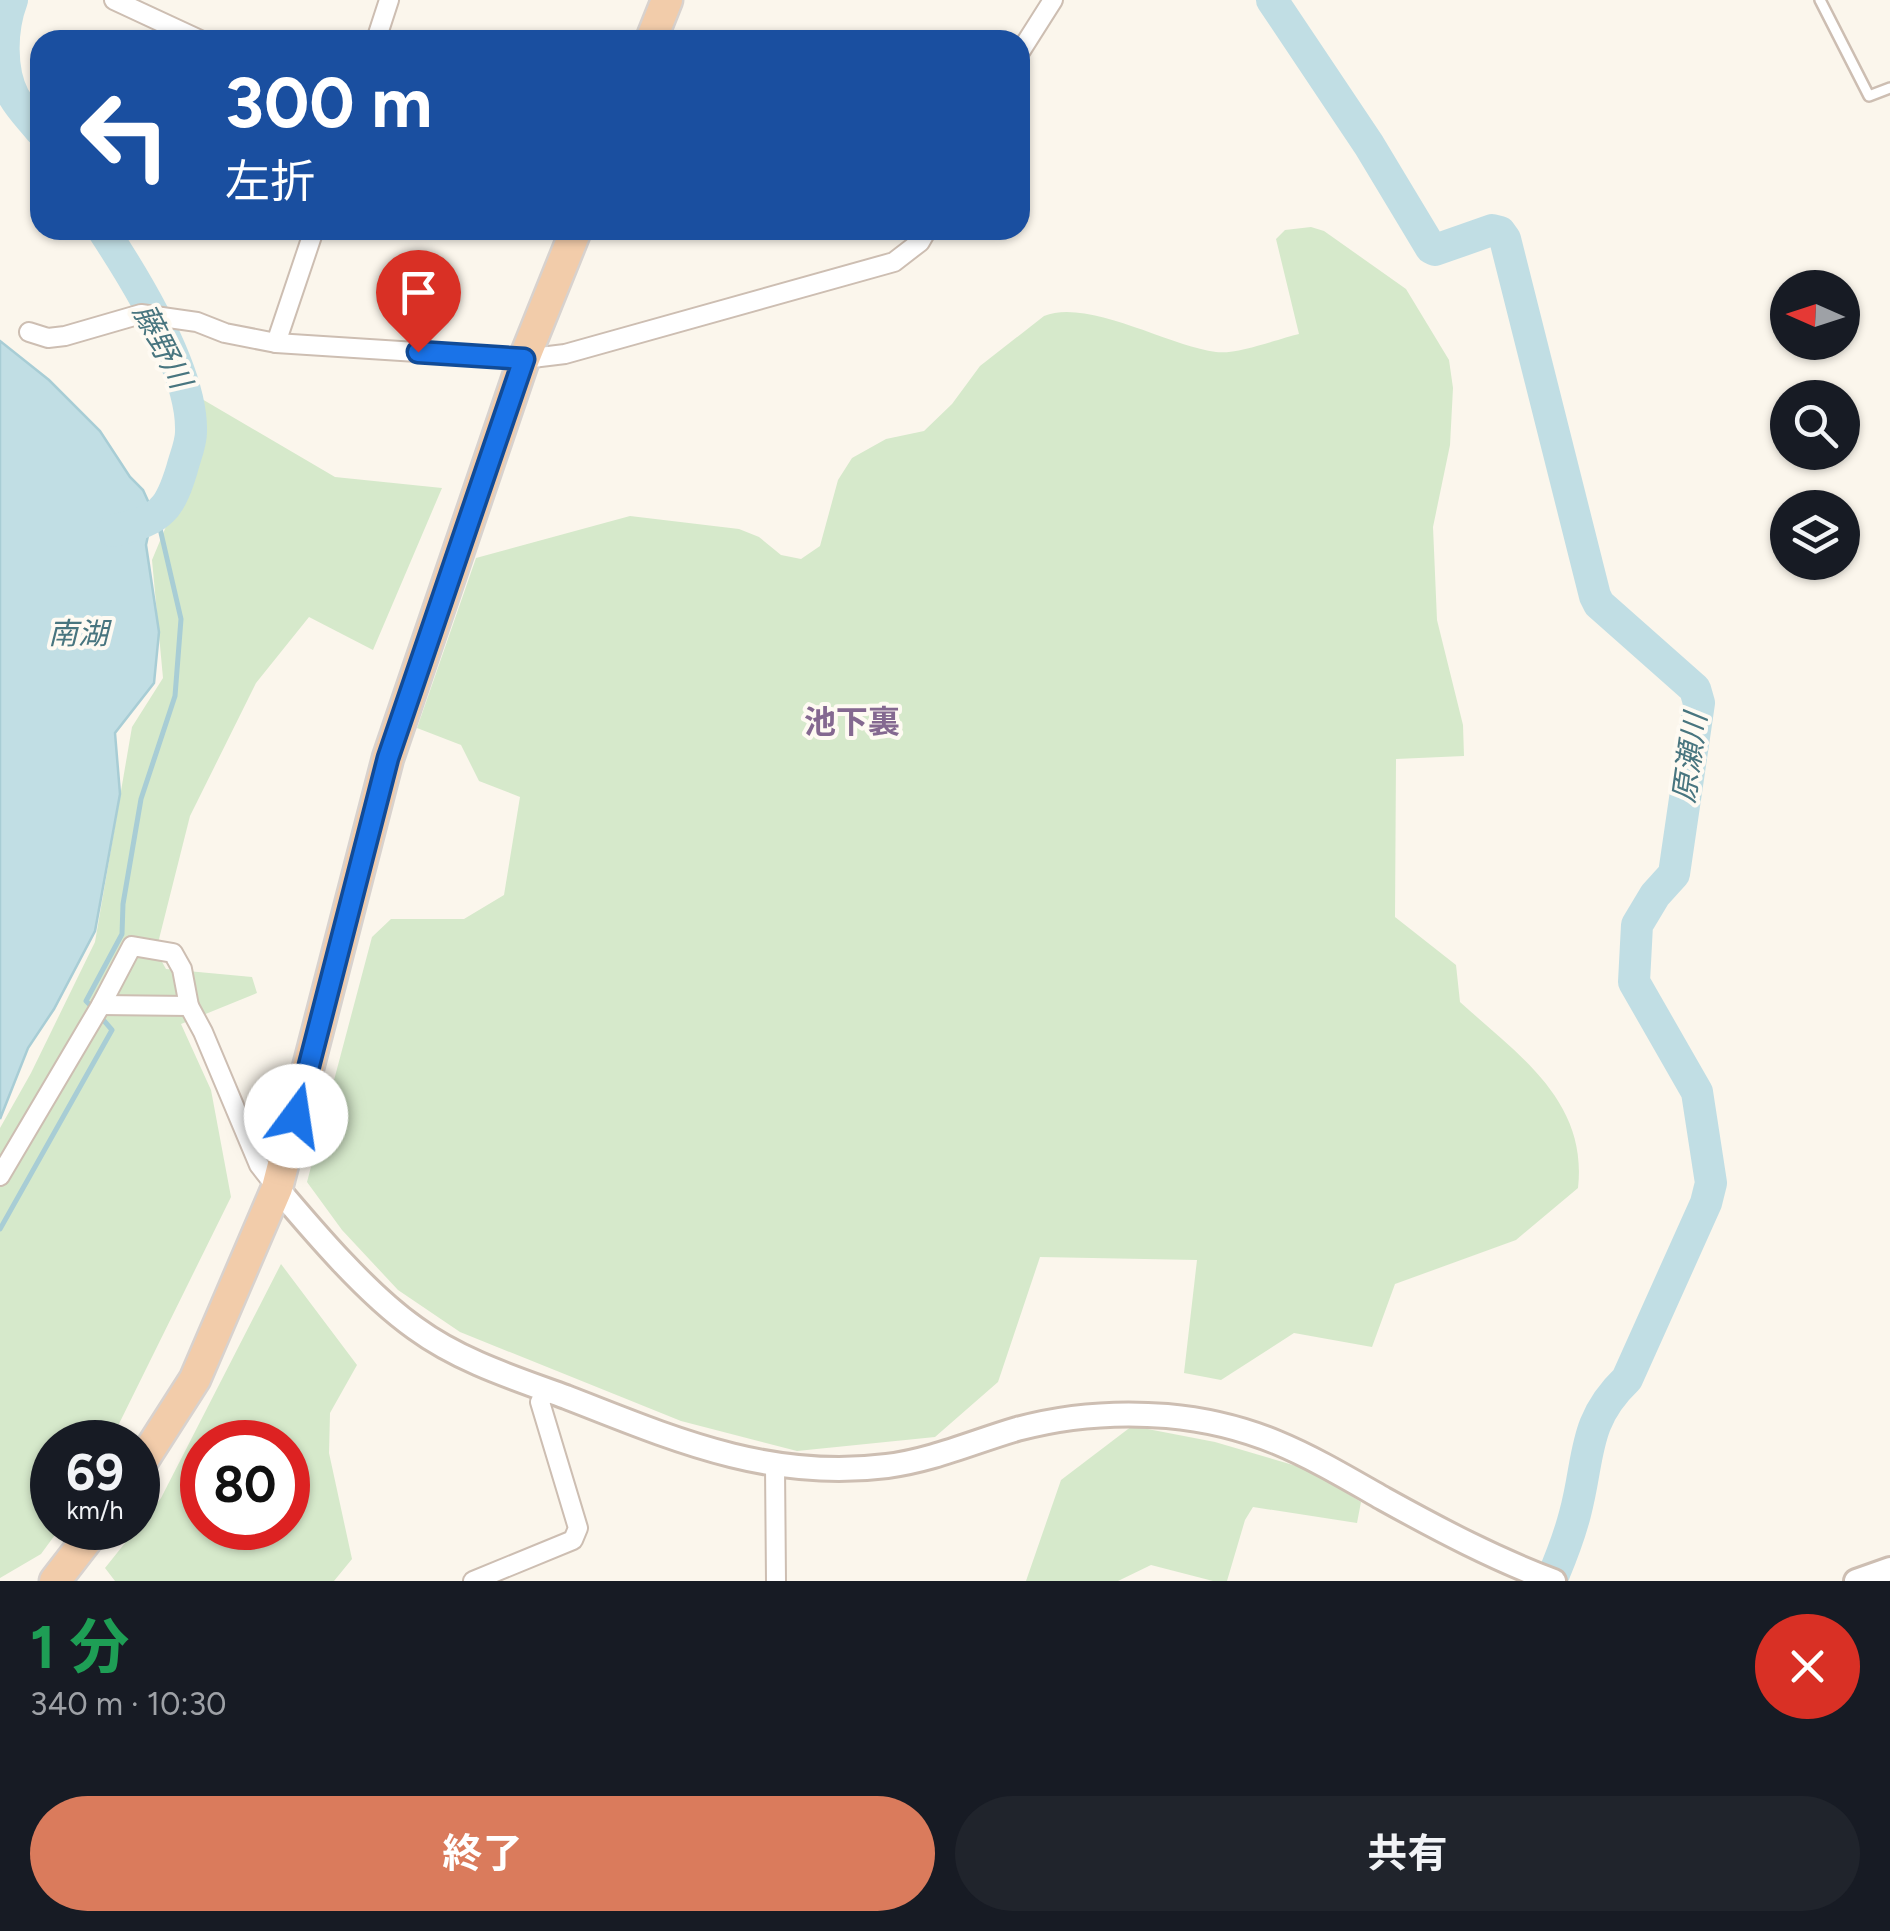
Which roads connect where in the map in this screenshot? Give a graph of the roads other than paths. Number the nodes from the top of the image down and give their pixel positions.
1 (114, 0) edge
2 (389, 0) edge
3 (667, 0) edge
4 (1053, 0) edge
5 (1820, 0) edge
6 (178, 30) edge
7 (379, 30) edge
8 (655, 30) edge
9 (1030, 36) edge
10 (1890, 88) edge
11 (311, 240) edge
12 (572, 240) edge
13 (921, 240) edge
14 (29, 332) dead end
15 (276, 343) junction
16 (524, 359) junction
17 (101, 1005) junction
18 (189, 1006) junction
19 (0, 1176) edge
20 (278, 1188) junction
21 (547, 1390) junction
22 (160, 1433) edge
23 (775, 1466) junction
24 (79, 1550) edge
25 (1890, 1569) edge
26 (1496, 1571) edge
27 (55, 1581) edge
28 (473, 1581) edge
29 (776, 1581) edge
30 (1554, 1581) edge
31 (1856, 1581) edge

1 - 6 street
2 - 7 street
3 - 8 highway
4 - 9 street
5 - 10 lane
11 - 15 street
12 - 16 highway
13 - 16 street
14 - 15 street
15 - 16 street
16 - 20 highway
17 - 18 street
17 - 18 street
17 - 19 street
18 - 20 street
20 - 21 street
20 - 22 highway
21 - 23 street
21 - 28 street
23 - 26 street
23 - 29 street
24 - 27 highway
25 - 31 street
26 - 30 street

